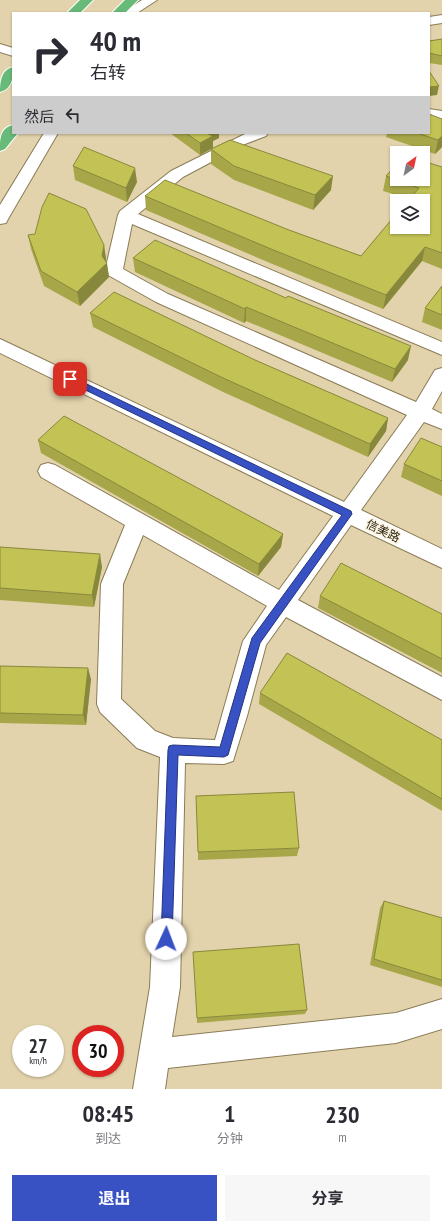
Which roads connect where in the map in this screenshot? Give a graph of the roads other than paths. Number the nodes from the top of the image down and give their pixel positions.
1 (132, 0) edge
2 (151, 0) edge
3 (119, 12) edge
4 (130, 12) edge
5 (442, 19) edge
6 (430, 21) edge
7 (0, 48) edge
8 (12, 52) edge
9 (12, 71) edge
10 (0, 88) edge
11 (430, 113) edge
12 (442, 116) edge
13 (12, 130) edge
14 (50, 134) edge
15 (258, 134) edge
16 (0, 146) edge
17 (126, 215) junction
18 (0, 219) edge
19 (0, 345) edge
20 (442, 349) edge
21 (442, 375) edge
22 (420, 412) junction
23 (442, 422) edge
24 (48, 472) dead end
25 (348, 514) junction
26 (137, 522) junction
27 (442, 559) edge
28 (282, 604) junction
29 (442, 689) edge
30 (173, 750) junction
31 (442, 1014) edge
32 (154, 1054) junction
33 (149, 1089) edge

1 - 3 highway
2 - 4 street
5 - 6 street
7 - 8 street
9 - 10 highway
11 - 12 street
13 - 16 highway
14 - 18 street
15 - 17 street
17 - 20 street
17 - 22 street
19 - 25 street, 信美路
21 - 22 street
22 - 23 street
22 - 25 street
24 - 26 street
25 - 27 street, 信美路
25 - 28 street
26 - 28 street
26 - 30 street
28 - 29 street
28 - 30 street
30 - 32 street
31 - 32 street
32 - 33 street

